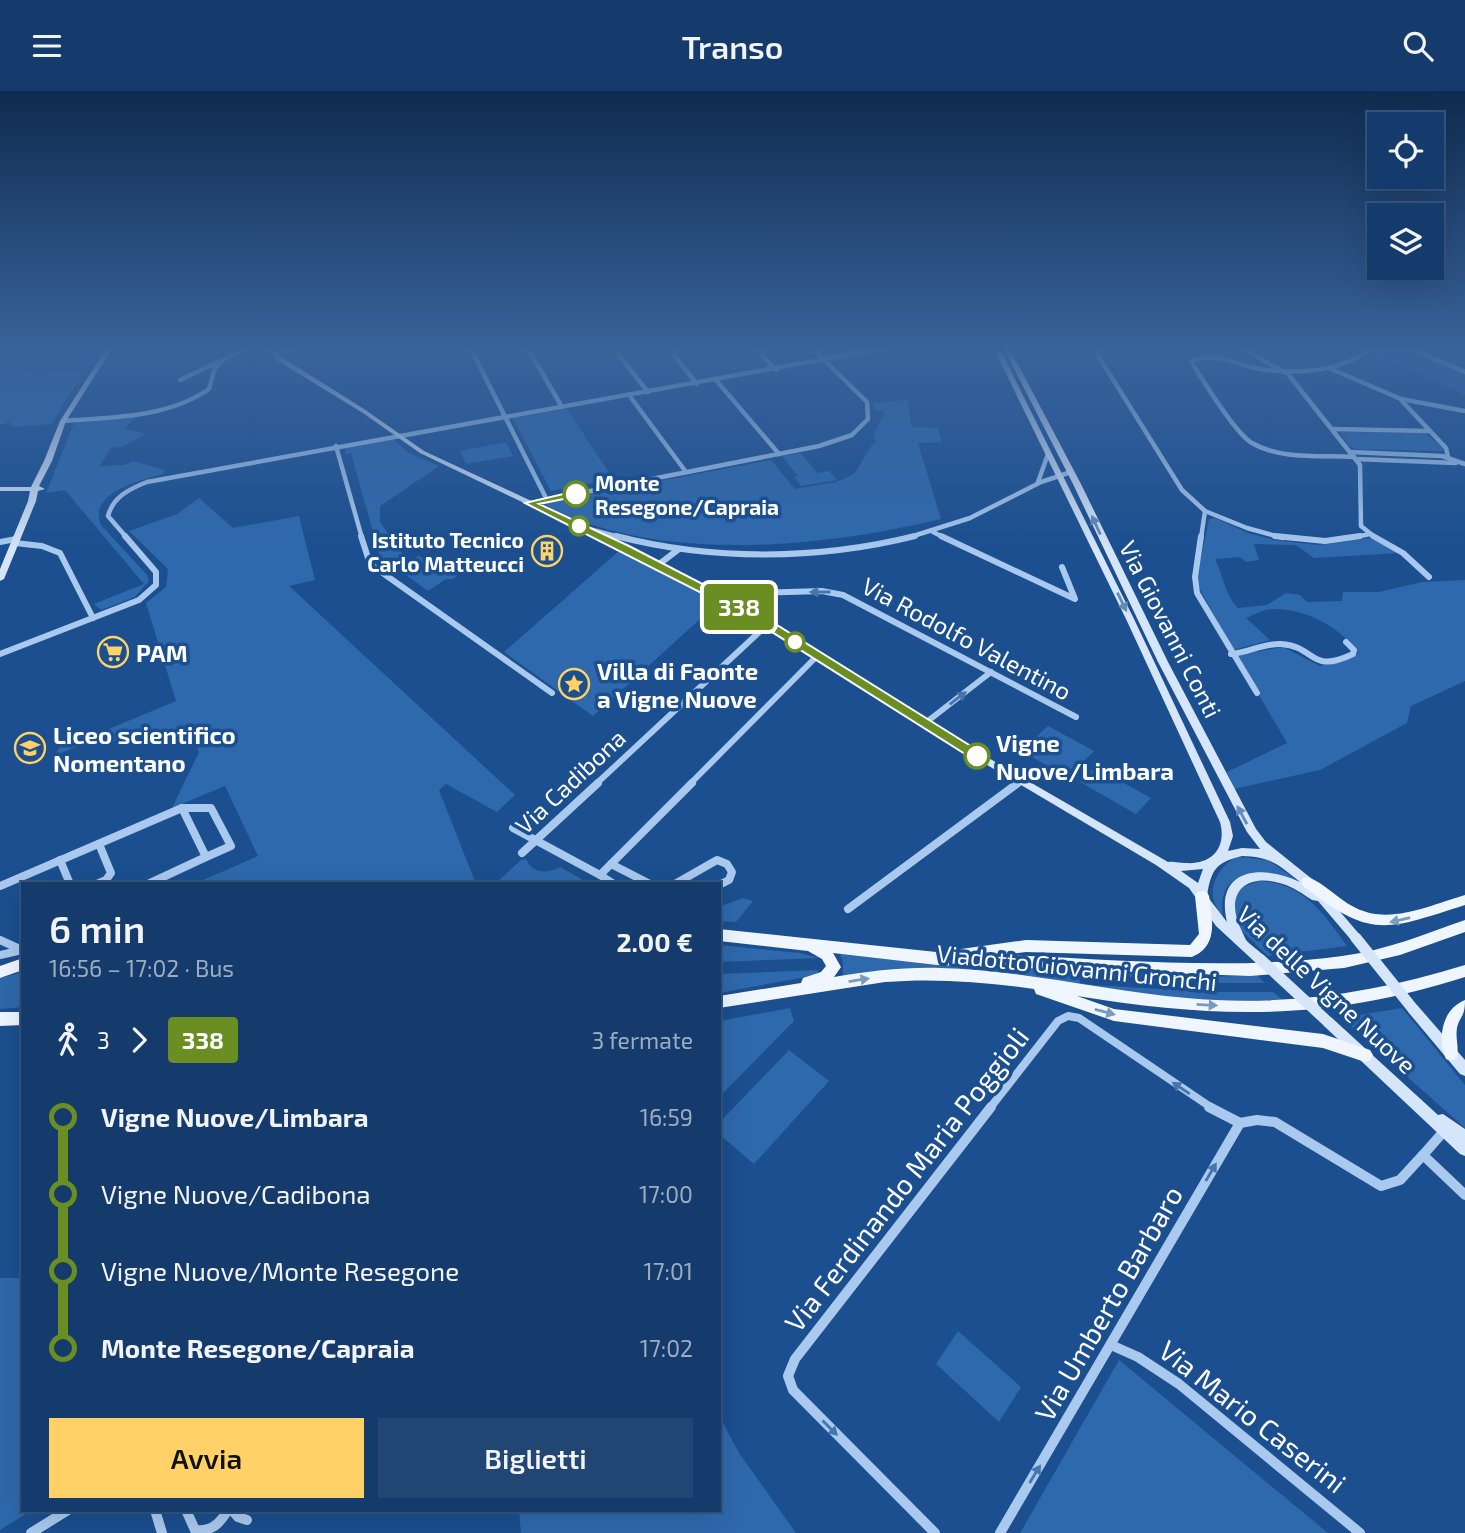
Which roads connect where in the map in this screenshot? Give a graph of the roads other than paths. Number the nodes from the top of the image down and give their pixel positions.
1 (66, 416) edge
2 (106, 416) edge
3 (369, 416) edge
4 (510, 416) edge
5 (645, 416) edge
6 (747, 416) edge
7 (867, 416) edge
8 (1030, 416) edge
9 (1042, 416) edge
10 (1136, 416) edge
11 (1229, 416) edge
12 (1322, 416) edge
13 (1416, 416) edge
14 (506, 417) junction
15 (63, 421) junction
16 (1332, 429) junction
17 (1429, 431) junction
18 (397, 435) junction
19 (336, 446) junction
20 (1364, 453) junction
21 (779, 454) junction
22 (1048, 454) junction
23 (1436, 455) junction
24 (1353, 456) junction
25 (1448, 457) junction
26 (1369, 460) junction
27 (1441, 462) junction
28 (1465, 465) edge
29 (686, 472) junction
30 (1071, 472) junction
31 (1059, 475) junction
32 (1037, 482) junction
33 (0, 489) edge
34 (38, 489) junction
35 (547, 500) junction
36 (530, 503) junction
37 (1205, 511) junction
38 (581, 526) junction
39 (932, 532) junction
40 (1370, 534) junction
41 (16, 541) junction
42 (0, 542) edge
43 (680, 548) junction
44 (658, 565) junction
45 (1062, 567) dead end
46 (1429, 577) dead end
47 (0, 579) edge
48 (715, 594) junction
49 (93, 618) junction
50 (768, 624) junction
51 (1346, 642) dead end
52 (0, 654) edge
53 (1231, 654) junction
54 (817, 656) junction
55 (991, 672) junction
56 (552, 693) dead end
57 (1257, 693) dead end
58 (1076, 717) dead end
59 (924, 724) junction
60 (1020, 781) junction
61 (182, 808) junction
62 (513, 828) dead end
63 (535, 840) junction
64 (99, 844) junction
65 (522, 853) dead end
66 (206, 857) junction
67 (61, 860) junction
68 (1160, 862) junction
69 (1215, 862) junction
70 (611, 864) junction
71 (1288, 865) junction
72 (600, 874) junction
73 (69, 882) edge
74 (102, 882) edge
75 (152, 882) edge
76 (611, 882) edge
77 (646, 882) edge
78 (678, 882) edge
79 (1308, 882) junction
80 (721, 884) edge
81 (0, 886) edge
82 (1202, 896) junction
83 (1465, 900) edge
84 (1327, 904) junction
85 (848, 909) dead end
86 (1465, 926) edge
87 (721, 935) edge
88 (764, 938) junction
89 (0, 940) edge
90 (1244, 944) junction
91 (0, 955) edge
92 (21, 955) edge
93 (21, 956) edge
94 (21, 957) edge
95 (937, 959) junction
96 (0, 970) edge
97 (1465, 971) edge
98 (1018, 981) junction
99 (758, 997) junction
100 (721, 1002) edge
101 (1465, 1006) edge
102 (0, 1017) edge
103 (21, 1017) edge
104 (1451, 1054) junction
105 (1365, 1055) junction
106 (1465, 1070) edge
107 (1397, 1083) junction
108 (1240, 1123) junction
109 (1445, 1130) junction
110 (1465, 1137) edge
111 (1465, 1149) edge
112 (1423, 1155) junction
113 (1465, 1195) edge
114 (1111, 1345) junction
115 (65, 1512) edge
116 (156, 1512) edge
117 (187, 1512) edge
118 (229, 1512) edge
119 (232, 1512) edge
120 (247, 1520) dead end
121 (195, 1531) edge
122 (32, 1533) edge
123 (162, 1533) edge
124 (935, 1533) edge
125 (1000, 1533) edge
126 (1360, 1533) edge

1 - 15 main road
2 - 15 street
3 - 18 main road, Via delle Vigne Nuove
4 - 14 street
5 - 29 street
6 - 21 street
7 - 21 street
8 - 22 main road, Via Giovanni Conti
9 - 30 main road, Via Giovanni Conti
10 - 37 street
11 - 24 street
12 - 16 street
13 - 17 street
14 - 18 street
14 - 35 street
15 - 34 main road
16 - 17 street
16 - 24 street
17 - 25 street
18 - 19 street
18 - 36 main road, Via delle Vigne Nuove
19 - 49 street
19 - 56 street
20 - 23 street
20 - 24 street
20 - 26 street
21 - 29 street
22 - 31 main road, Via Giovanni Conti
22 - 32 street
23 - 25 street
23 - 27 street
24 - 26 street
24 - 40 street
25 - 28 street
26 - 27 street
27 - 28 street
29 - 35 street
30 - 31 street
71 -> 30 main road, Via Giovanni Conti
31 - 32 street
31 -> 69 main road, Via Giovanni Conti
32 - 39 street
33 - 34 main road
34 - 41 main road
35 - 36 street
36 - 38 main road, Via delle Vigne Nuove
37 - 40 street
37 - 53 street
38 - 43 street
38 - 44 main road, Via delle Vigne Nuove
39 - 43 street
39 - 45 street
40 - 46 street
41 - 42 street
41 - 47 main road
41 - 49 street
43 - 44 street
44 - 48 main road, Via delle Vigne Nuove
48 - 50 main road, Via delle Vigne Nuove
55 -> 48 street, Via Rodolfo Valentino
49 - 52 street
50 - 54 main road, Via delle Vigne Nuove
50 - 63 street, Via Cadibona
51 - 53 street
53 - 57 street
54 - 59 main road, Via delle Vigne Nuove
54 - 70 street
55 - 58 street, Via Rodolfo Valentino
59 -> 55 street
59 - 60 main road, Via delle Vigne Nuove
60 - 68 main road, Via delle Vigne Nuove
60 - 85 street
61 - 64 street
61 - 66 street
61 - 66 street
62 - 63 street
63 - 65 street, Via Cadibona
63 - 72 street
64 - 67 street
64 - 74 street
66 - 75 street
67 - 73 street
67 - 81 street
68 - 69 main road, Via delle Vigne Nuove
68 - 82 main road, Via delle Vigne Nuove
69 - 71 main road, Via delle Vigne Nuove
69 - 82 main road, Via Giovanni Conti
70 - 72 street
70 - 77 street
71 - 79 main road, Via Giovanni Conti
72 - 76 street
78 - 80 street
83 -> 79 main road
79 - 84 main road, Via Giovanni Conti
82 - 90 main road, Via delle Vigne Nuove
82 - 95 main road
84 - 90 main road
84 - 104 main road, Via delle Vigne Nuove, bridge
86 - 95 main road, Viadotto Giovanni Gronchi
87 - 88 main road, Viadotto Giovanni Gronchi
88 - 95 main road, Viadotto Giovanni Gronchi
88 - 99 main road
89 - 92 street
90 - 105 main road, Via delle Vigne Nuove, bridge
91 - 93 street
94 - 96 main road
98 -> 97 main road, Viadotto Giovanni Gronchi
99 -> 98 main road, Viadotto Giovanni Gronchi
98 -> 105 main road
99 - 100 main road, Viadotto Giovanni Gronchi
101 - 104 main road
102 - 103 main road
104 - 106 main road, Via delle Vigne Nuove
105 - 107 main road, Via delle Vigne Nuove
107 - 109 main road, Via delle Vigne Nuove
107 - 110 main road
108 - 112 street
114 -> 108 street, Via Umberto Barbaro
108 -> 124 street, Via Ferdinando Maria Poggioli
109 - 111 main road, Via delle Vigne Nuove
109 - 112 street
112 - 113 street
125 -> 114 street, Via Umberto Barbaro
114 - 126 street, Via Mario Caserini
115 - 122 street
116 - 123 street
117 - 121 street
118 - 121 street
119 - 120 street

